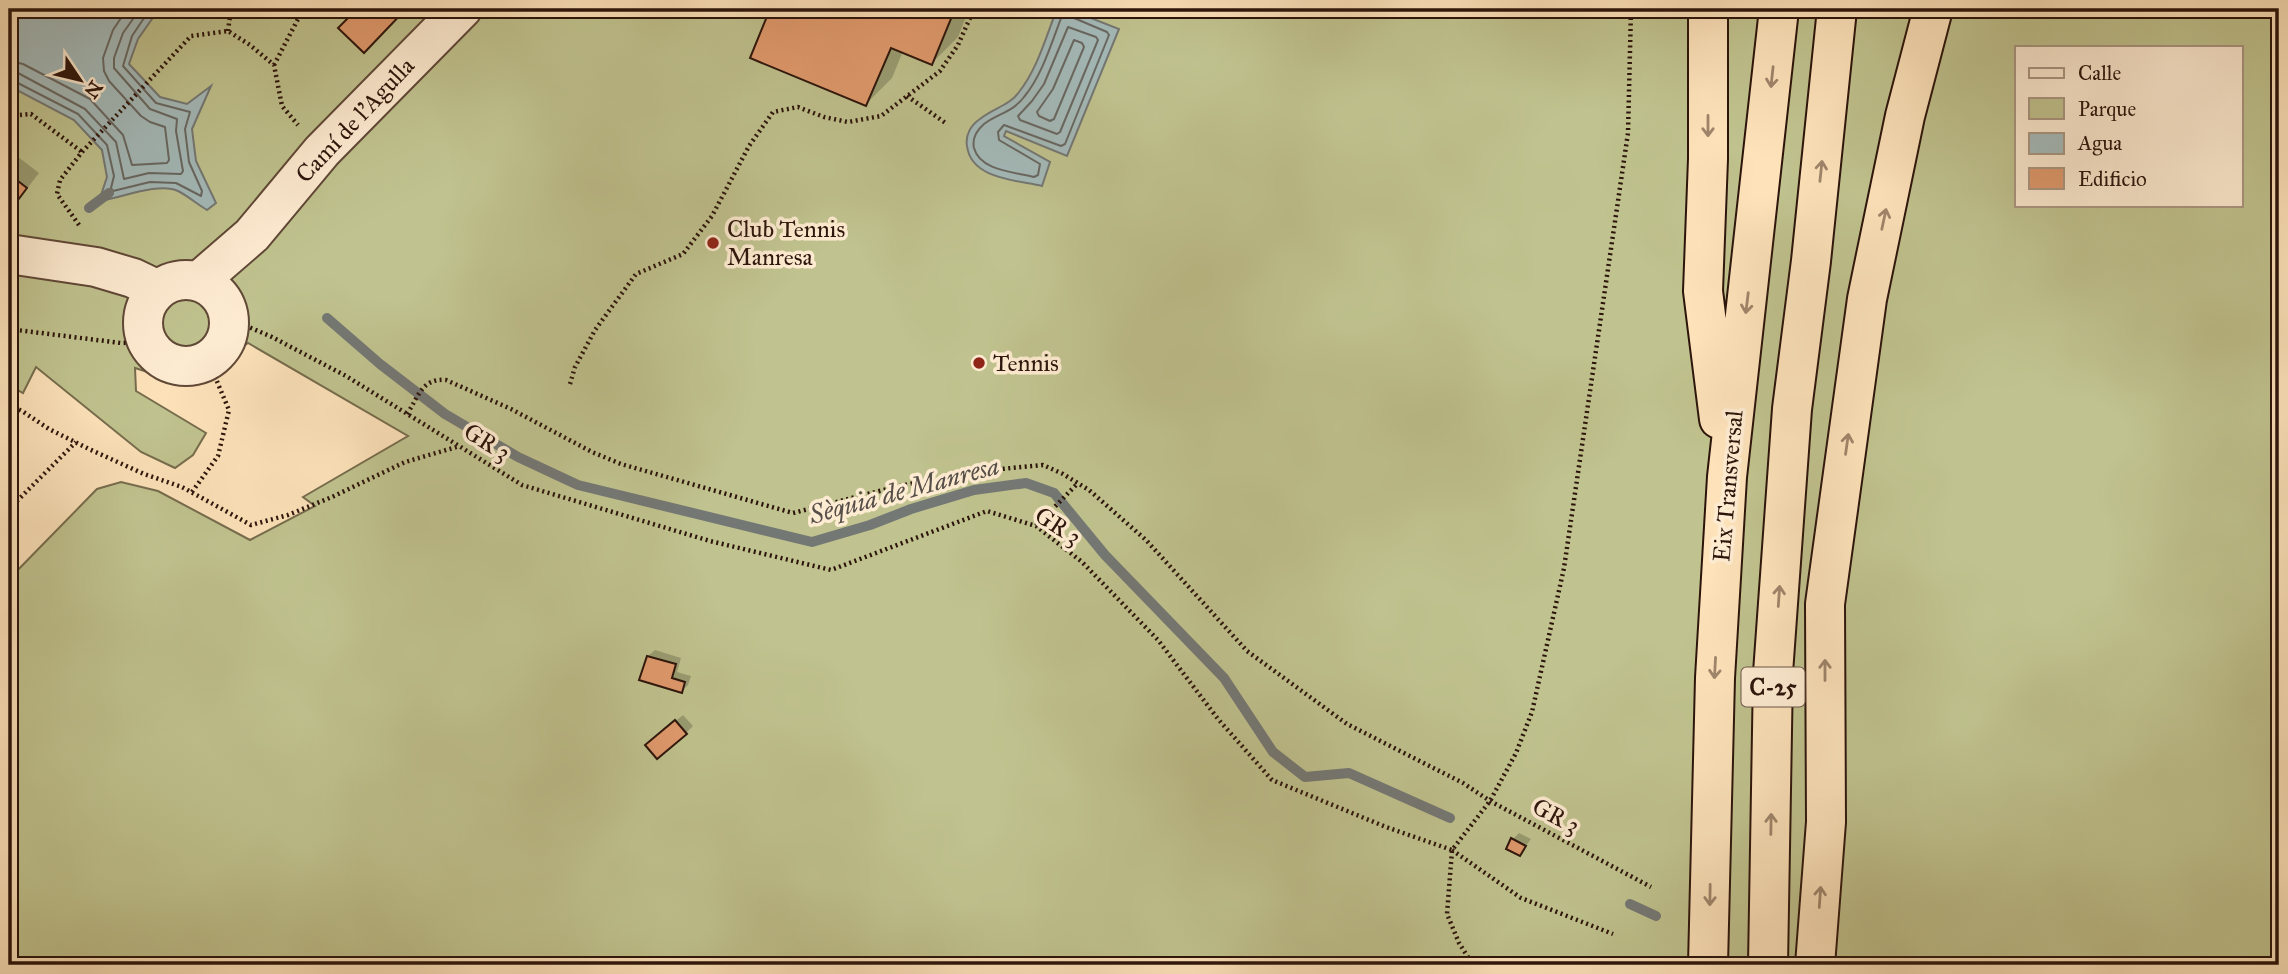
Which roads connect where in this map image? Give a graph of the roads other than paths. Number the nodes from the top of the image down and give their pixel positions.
1 (461, 9) edge
2 (1708, 9) edge
3 (1779, 9) edge
4 (1837, 9) edge
5 (1933, 9) edge
6 (9, 254) edge
7 (217, 299) junction
8 (150, 315) junction
9 (1727, 478) junction
10 (1708, 965) edge
11 (1768, 965) edge
12 (1815, 965) edge

1 - 7 street, Camí de l'Agulla
2 -> 9 highway
3 -> 9 highway, Eix Transversal / C-25
11 -> 4 highway, C-25
12 -> 5 highway
6 - 8 street
7 - 8 street
7 - 8 street
9 -> 10 highway, Eix Transversal / C-25

